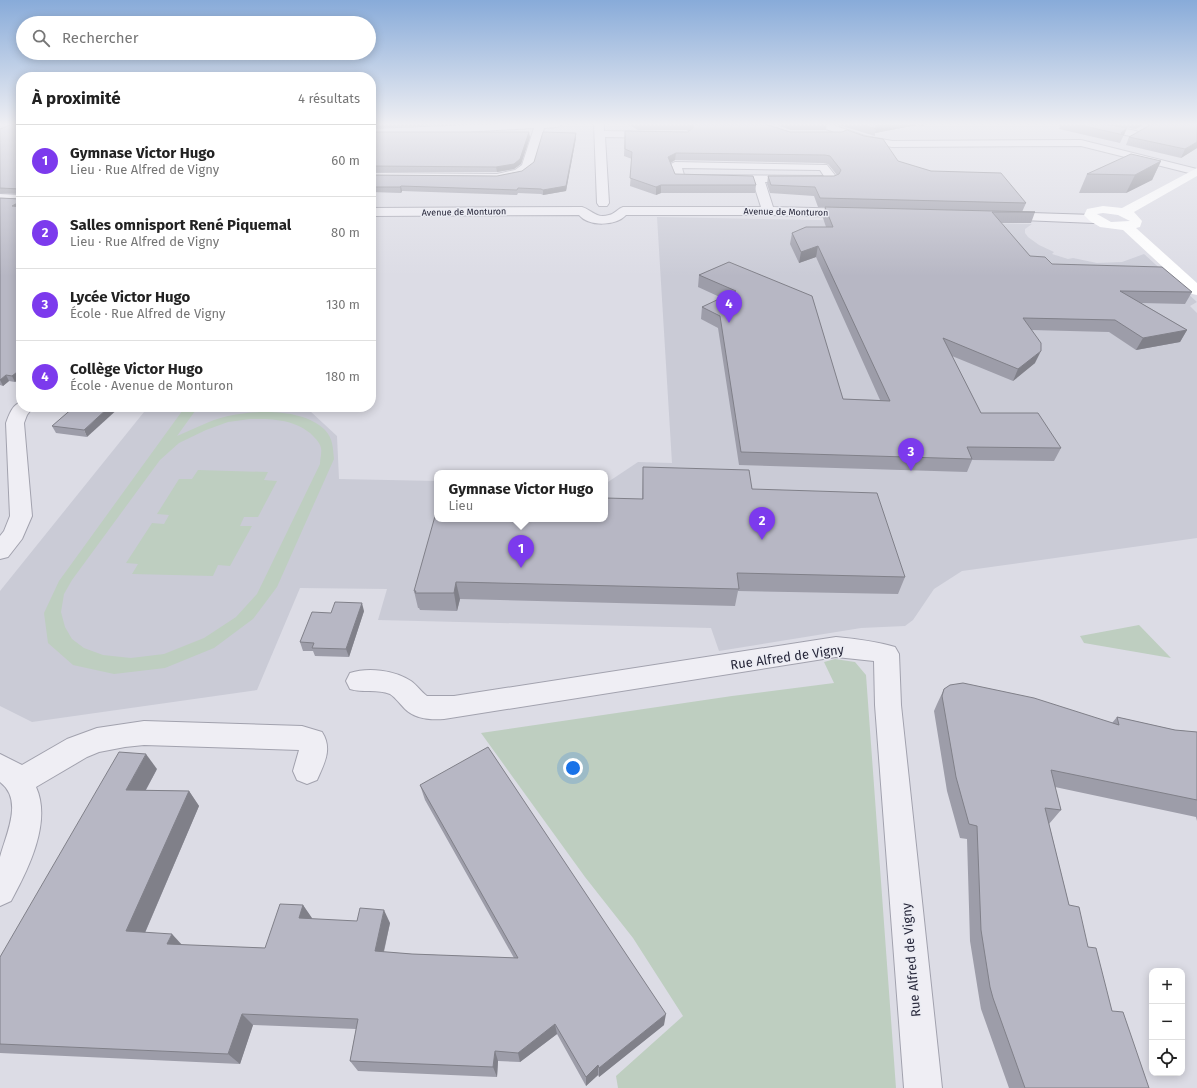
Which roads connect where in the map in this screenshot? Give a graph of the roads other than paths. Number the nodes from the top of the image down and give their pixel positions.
1 (509, 175) edge
2 (602, 175) edge
3 (678, 175) edge
4 (829, 175) edge
5 (1190, 175) edge
6 (376, 176) edge
7 (758, 179) junction
8 (0, 198) edge
9 (16, 199) edge
10 (603, 203) junction
11 (582, 211) junction
12 (623, 211) junction
13 (768, 211) junction
14 (376, 212) edge
15 (863, 214) edge
16 (990, 216) edge
17 (1124, 219) junction
18 (1197, 291) edge
19 (20, 412) edge
20 (0, 551) edge
21 (359, 681) dead end
22 (308, 771) dead end
23 (10, 774) edge
24 (0, 890) edge
25 (922, 1088) edge

1 - 6 street
2 - 10 street
3 - 7 street
4 - 7 street
5 - 17 street
7 - 13 street
8 - 9 street
10 - 11 street
10 - 12 street
11 - 12 street
11 - 14 street, Avenue de Monturon
12 - 13 street, Avenue de Monturon
13 - 15 street, Avenue de Monturon
16 - 17 street
17 - 18 street
19 - 20 street
21 - 25 street, Rue Alfred de Vigny
22 - 23 street
23 - 24 street

